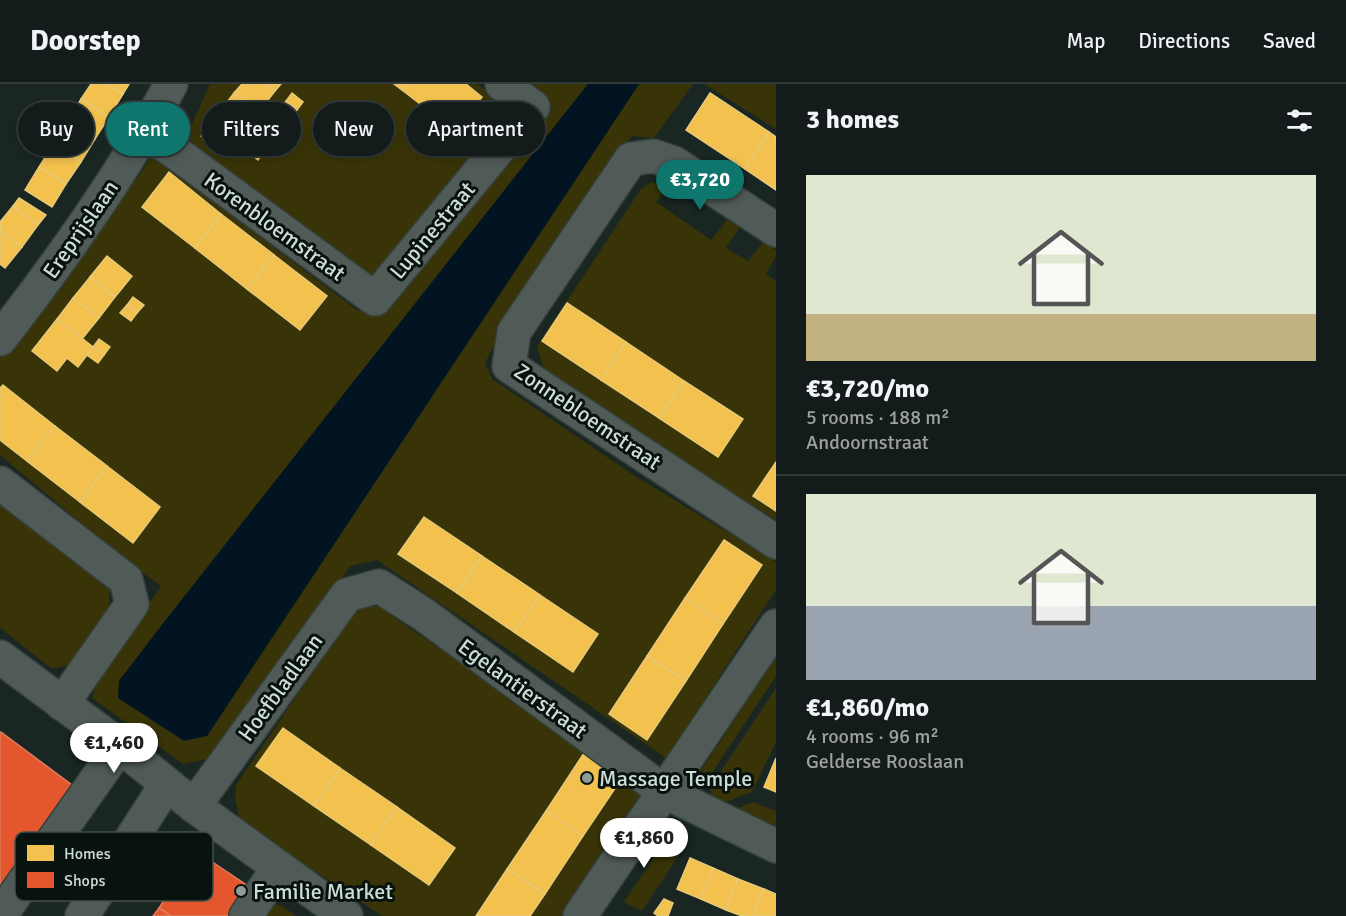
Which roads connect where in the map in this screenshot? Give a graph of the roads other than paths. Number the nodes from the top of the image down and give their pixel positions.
1 (171, 84) edge
2 (502, 84) edge
3 (161, 102) edge
4 (129, 156) edge
5 (180, 156) edge
6 (776, 230) edge
7 (375, 299) joint
8 (0, 339) edge
9 (0, 483) edge
10 (776, 542) edge
11 (379, 586) joint
12 (776, 626) edge
13 (0, 657) edge
14 (62, 704) junction
15 (120, 746) junction
16 (166, 785) junction
17 (665, 792) junction
18 (194, 806) junction
19 (59, 832) edge
20 (136, 832) edge
21 (776, 846) edge
22 (278, 868) junction
23 (15, 895) edge
24 (92, 901) edge
25 (0, 916) edge
26 (82, 916) edge
27 (246, 916) edge
28 (346, 916) edge
29 (580, 916) edge

1 - 3 street, Ereprijslaan
2 - 7 street, Lupinestraat
4 - 8 street, Ereprijslaan
5 - 7 street, Korenbloemstraat
6 - 10 street, Zonnebloemstraat
9 - 14 street
11 - 17 street, Egelantierstraat
11 - 18 street, Hoefbladlaan
12 - 17 street
13 - 14 street
14 - 15 street
15 - 16 street
15 - 19 street
16 - 18 street
16 - 20 street
17 - 21 street, Egelantierstraat
17 - 29 street
18 - 22 street
22 - 27 street
22 - 28 street
23 - 25 street
24 - 26 street

